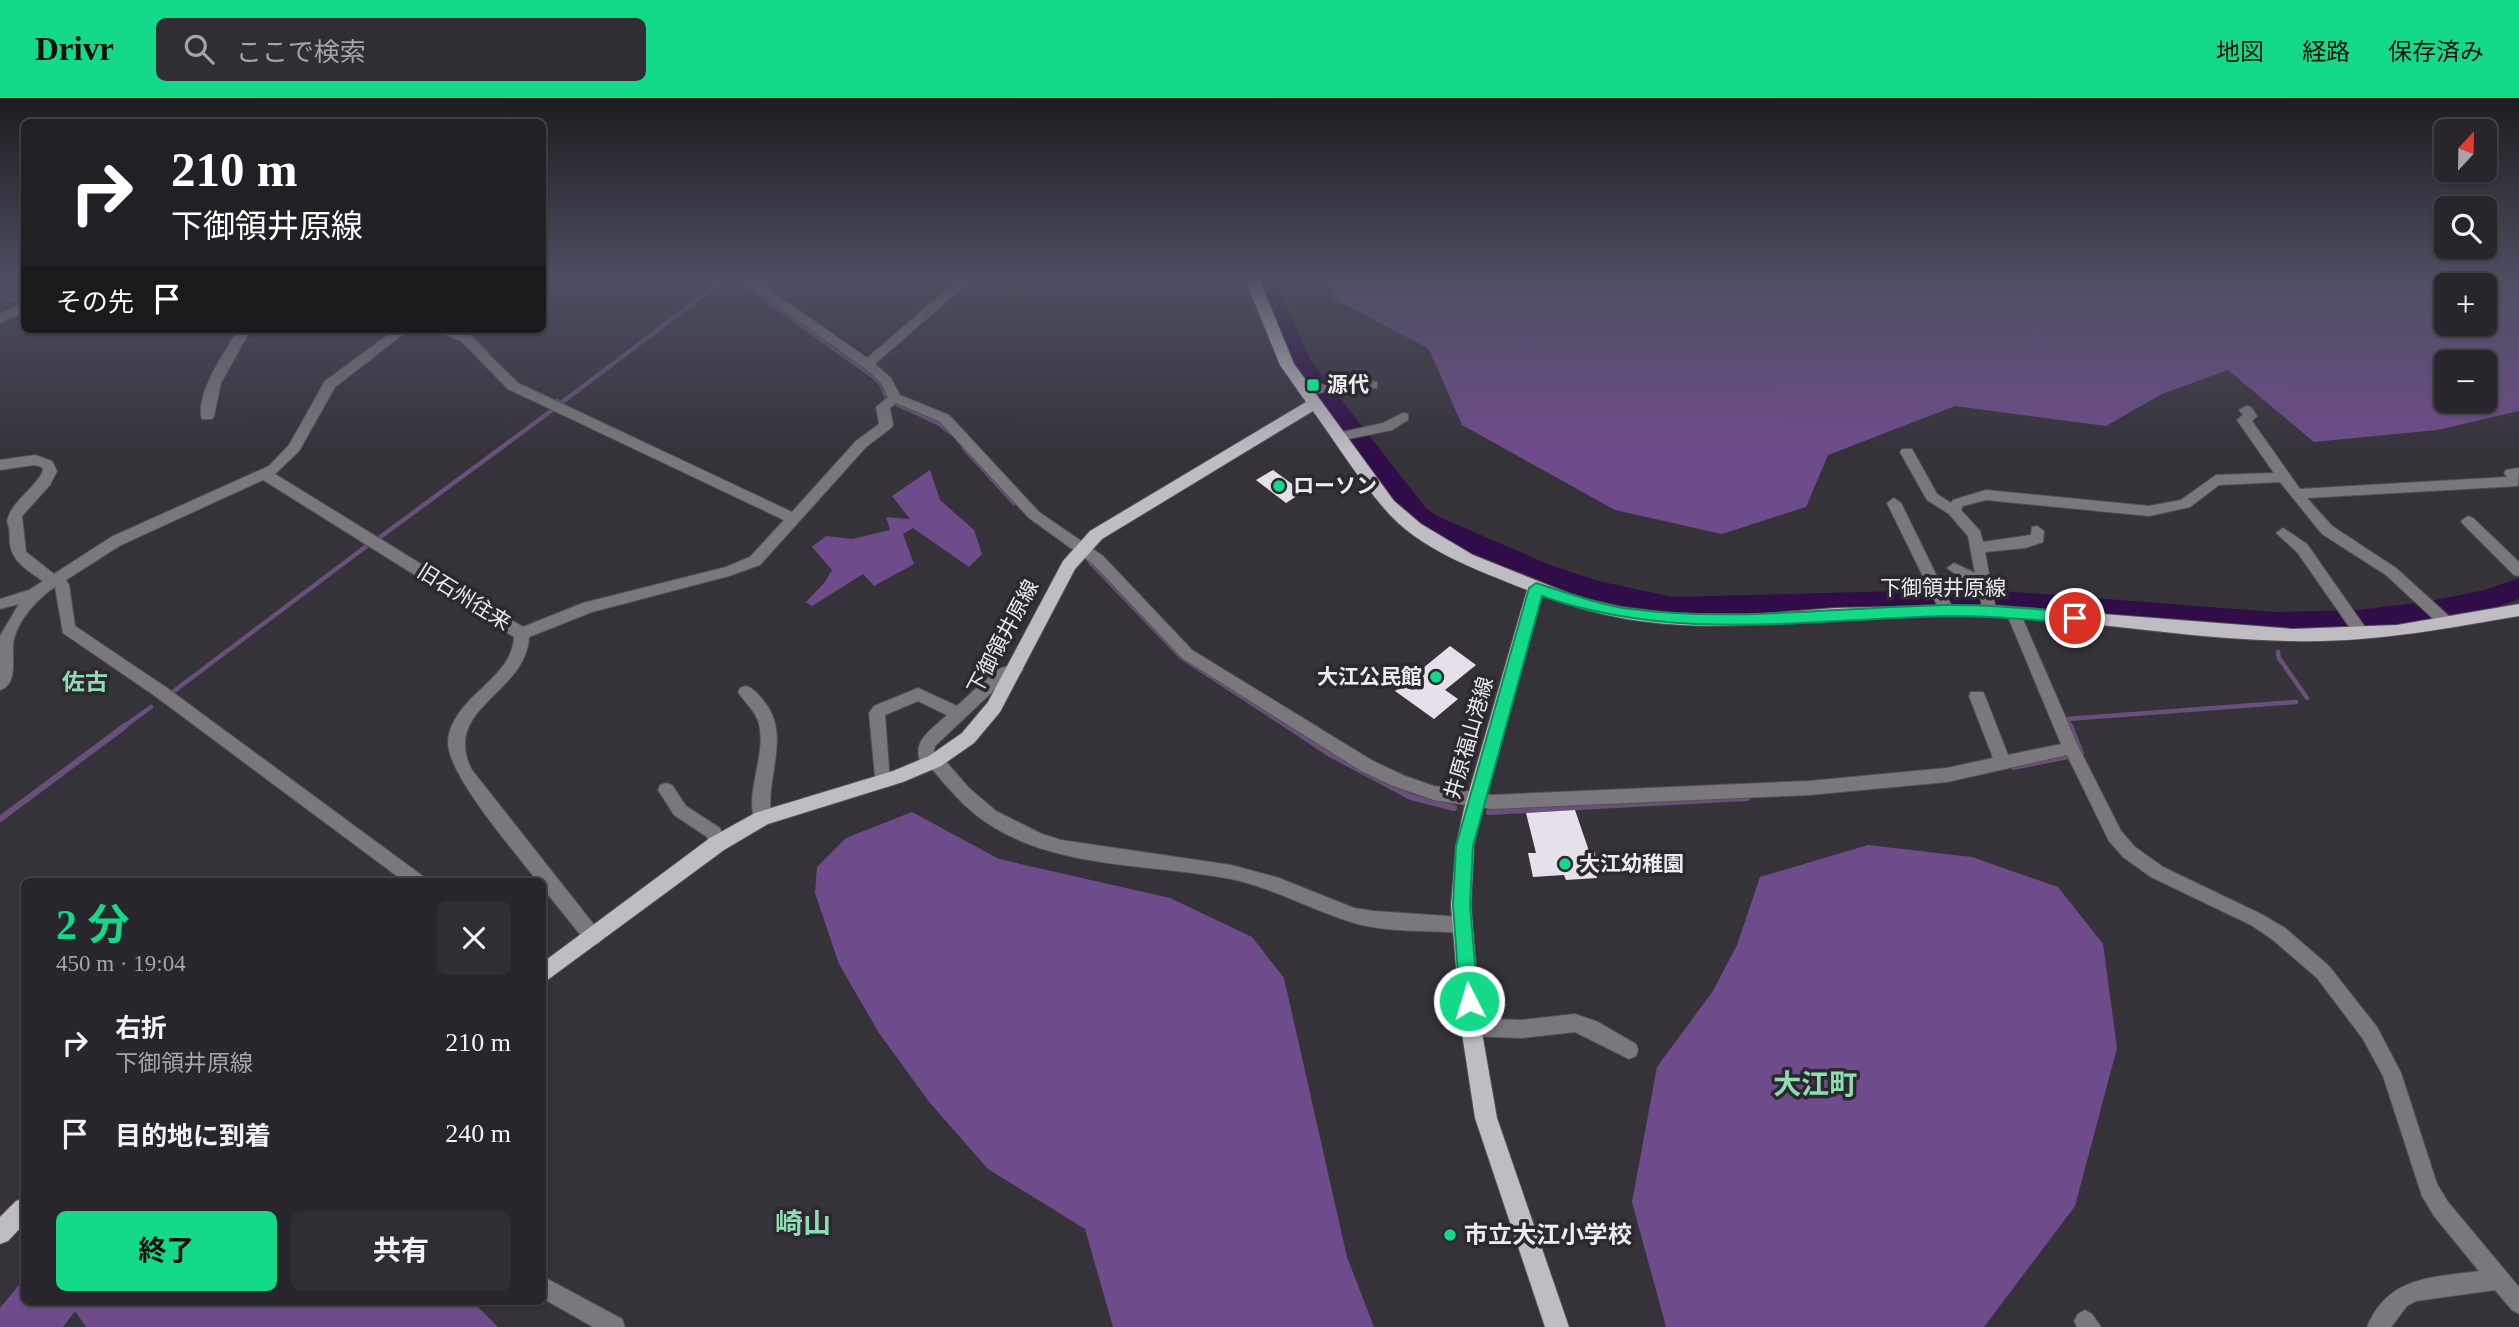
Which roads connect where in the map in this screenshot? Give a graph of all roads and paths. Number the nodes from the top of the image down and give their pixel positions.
1 (241, 336) edge
2 (394, 336) edge
3 (460, 336) edge
4 (828, 336) edge
5 (901, 336) edge
6 (1275, 336) edge
7 (868, 365) junction
8 (1372, 385) dead end
9 (1314, 393) junction
10 (891, 400) junction
11 (2246, 410) dead end
12 (206, 416) dead end
13 (1403, 417) dead end
14 (1350, 434) junction
15 (1907, 452) dead end
16 (0, 465) edge
17 (2519, 473) edge
18 (264, 474) junction
19 (2283, 477) junction
20 (2297, 494) junction
21 (1894, 503) dead end
22 (1954, 511) junction
23 (793, 518) junction
24 (2468, 521) dead end
25 (2037, 531) dead end
26 (2283, 533) dead end
27 (1083, 547) junction
28 (1978, 548) junction
29 (1954, 568) dead end
30 (2519, 570) edge
31 (1983, 580) junction
32 (54, 581) junction
33 (1536, 588) junction
34 (35, 593) junction
35 (0, 604) edge
36 (2519, 610) edge
37 (1947, 611) junction
38 (1989, 611) junction
39 (2013, 612) junction
40 (2446, 622) junction
41 (2356, 626) junction
42 (522, 634) junction
43 (1015, 670) junction
44 (0, 684) edge
45 (746, 692) dead end
46 (1978, 696) dead end
47 (959, 713) junction
48 (2071, 748) junction
49 (932, 762) junction
50 (2003, 764) junction
51 (882, 782) junction
52 (666, 790) dead end
53 (1475, 801) junction
54 (762, 818) junction
55 (717, 844) junction
56 (413, 878) edge
57 (546, 878) edge
58 (546, 878) edge
59 (1462, 925) junction
60 (593, 937) junction
61 (546, 972) edge
62 (1471, 1027) junction
63 (1629, 1050) dead end
64 (21, 1212) edge
65 (0, 1233) edge
66 (2499, 1279) junction
67 (546, 1288) edge
68 (2519, 1303) edge
69 (614, 1327) edge
70 (1557, 1327) edge
71 (2378, 1327) edge

1 - 12 street
2 - 18 street
3 - 23 street
4 - 7 street
5 - 7 street
6 - 9 main road
7 - 10 street
8 - 9 street
9 - 14 main road
9 - 27 main road, 下御領井原線
10 - 23 street
10 - 27 street
11 - 19 street
13 - 14 street
14 - 33 main road
15 - 22 street
16 - 32 street
17 - 20 street
18 - 32 street
18 - 42 street, 旧石州往来
19 - 20 street
19 - 22 street
20 - 40 street
21 - 37 street
22 - 28 street
23 - 42 street
24 - 30 street
25 - 28 street
26 - 41 street
27 - 43 main road, 下御領井原線
27 - 53 street
28 - 31 street
29 - 31 street
31 - 38 street
32 - 34 street
32 - 56 street
33 - 37 main road, 下御領井原線
33 - 53 main road, 井原福山港線
34 - 35 street
34 - 44 street
36 - 40 main road, 下御領井原線
37 - 38 main road, 下御領井原線
38 - 39 main road, 下御領井原線
39 - 41 main road, 下御領井原線
39 - 48 street
40 - 41 main road, 下御領井原線
42 - 58 street, 旧石州往来
43 - 47 street
43 - 49 main road, 下御領井原線
45 - 54 street
46 - 50 street
47 - 49 street
47 - 51 street
48 - 50 street
48 - 66 street
49 - 51 main road, 下御領井原線
49 - 59 street
50 - 53 street
51 - 54 main road, 下御領井原線
52 - 55 street
53 - 59 main road, 井原福山港線
54 - 55 main road, 下御領井原線
55 - 60 main road, 下御領井原線
57 - 60 street, 旧石州往来
59 - 62 main road, 井原福山港線
60 - 61 main road, 下御領井原線
62 - 63 street
62 - 70 main road, 井原福山港線
64 - 65 main road
66 - 68 street
66 - 71 street
67 - 69 street

